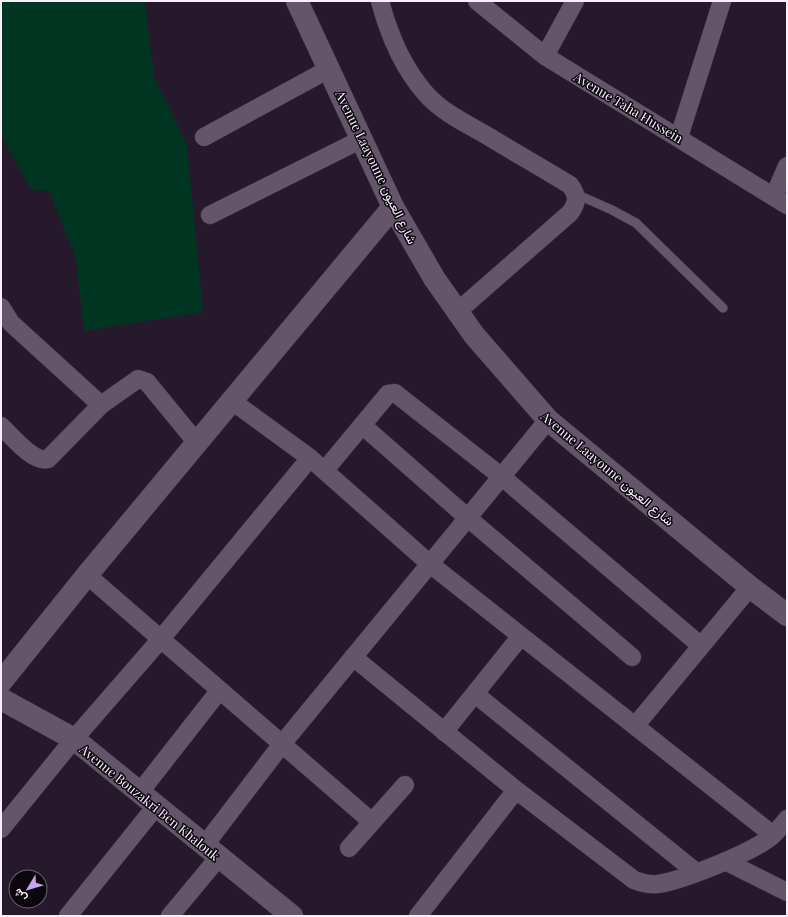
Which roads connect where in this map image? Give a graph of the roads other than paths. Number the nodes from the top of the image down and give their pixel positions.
1 (380, 1) edge
2 (478, 1) edge
3 (575, 1) edge
4 (722, 1) edge
5 (302, 3) edge
6 (545, 56) junction
7 (329, 69) junction
8 (204, 137) dead end
9 (679, 137) junction
10 (362, 139) junction
11 (787, 166) edge
12 (576, 194) junction
13 (780, 200) edge
14 (393, 207) junction
15 (210, 215) dead end
16 (1, 307) edge
17 (723, 308) dead end
18 (457, 312) junction
19 (232, 401) junction
20 (101, 405) junction
21 (548, 420) junction
22 (362, 425) junction
23 (1, 426) edge
24 (197, 442) junction
25 (310, 458) junction
26 (325, 470) junction
27 (502, 476) junction
28 (468, 518) junction
29 (430, 564) junction
30 (87, 575) junction
31 (750, 587) junction
32 (787, 615) edge
33 (521, 636) junction
34 (160, 640) junction
35 (700, 645) junction
36 (353, 657) junction
37 (632, 657) dead end
38 (1, 682) edge
39 (219, 691) junction
40 (475, 694) junction
41 (1, 699) edge
42 (635, 726) junction
43 (444, 732) junction
44 (74, 739) junction
45 (282, 744) junction
46 (405, 785) dead end
47 (516, 790) junction
48 (140, 792) junction
49 (157, 805) junction
50 (787, 819) edge
51 (372, 822) junction
52 (1, 830) edge
53 (773, 835) junction
54 (349, 848) dead end
55 (211, 852) junction
56 (725, 861) junction
57 (696, 872) junction
58 (787, 892) edge
59 (68, 916) edge
60 (170, 916) edge
61 (292, 916) edge
62 (418, 916) edge

1 - 12 street
2 - 6 street, Avenue Taha Hussein
3 - 6 street
4 - 9 street
5 - 7 street, Avenue Laayoune شارع العيون
6 - 9 street, Avenue Taha Hussein
7 - 8 street
7 - 10 street, Avenue Laayoune شارع العيون
9 - 13 street, Avenue Taha Hussein
10 - 14 street, Avenue Laayoune شارع العيون
10 - 15 street
11 - 13 street
12 - 17 lane
12 - 18 street
14 - 18 street, Avenue Laayoune شارع العيون
14 - 19 street
16 - 20 street
18 - 21 street, Avenue Laayoune شارع العيون
19 - 24 street
19 - 25 street
20 - 23 street
20 - 24 street
21 - 27 street
21 - 31 street, Avenue Laayoune شارع العيون
22 - 26 street
22 - 27 street
22 - 28 street
24 - 30 street
25 - 26 street
25 - 34 street
26 - 29 street
27 - 28 street
27 - 35 street
28 - 29 street
28 - 37 street
29 - 33 street
29 - 36 street
30 - 34 street
30 - 38 street
31 - 32 street, Avenue Laayoune شارع العيون
31 - 35 street
33 - 40 street
33 - 42 street
34 - 39 street
34 - 44 street
35 - 42 street
36 - 43 street
36 - 45 street
39 - 45 street
39 - 48 street
40 - 43 street
40 - 57 street
41 - 44 street, Avenue Bouzakri Ben Khalouk
42 - 53 street
43 - 47 street
44 - 48 street, Avenue Bouzakri Ben Khalouk
44 - 52 street
45 - 51 street
45 - 55 street
46 - 51 street
47 - 57 street
47 - 62 street
48 - 49 street, Avenue Bouzakri Ben Khalouk
49 - 55 street, Avenue Bouzakri Ben Khalouk
49 - 59 street
50 - 53 street
51 - 54 street
53 - 56 street
55 - 60 street
55 - 61 street, Avenue Bouzakri Ben Khalouk
56 - 57 street
56 - 58 street

